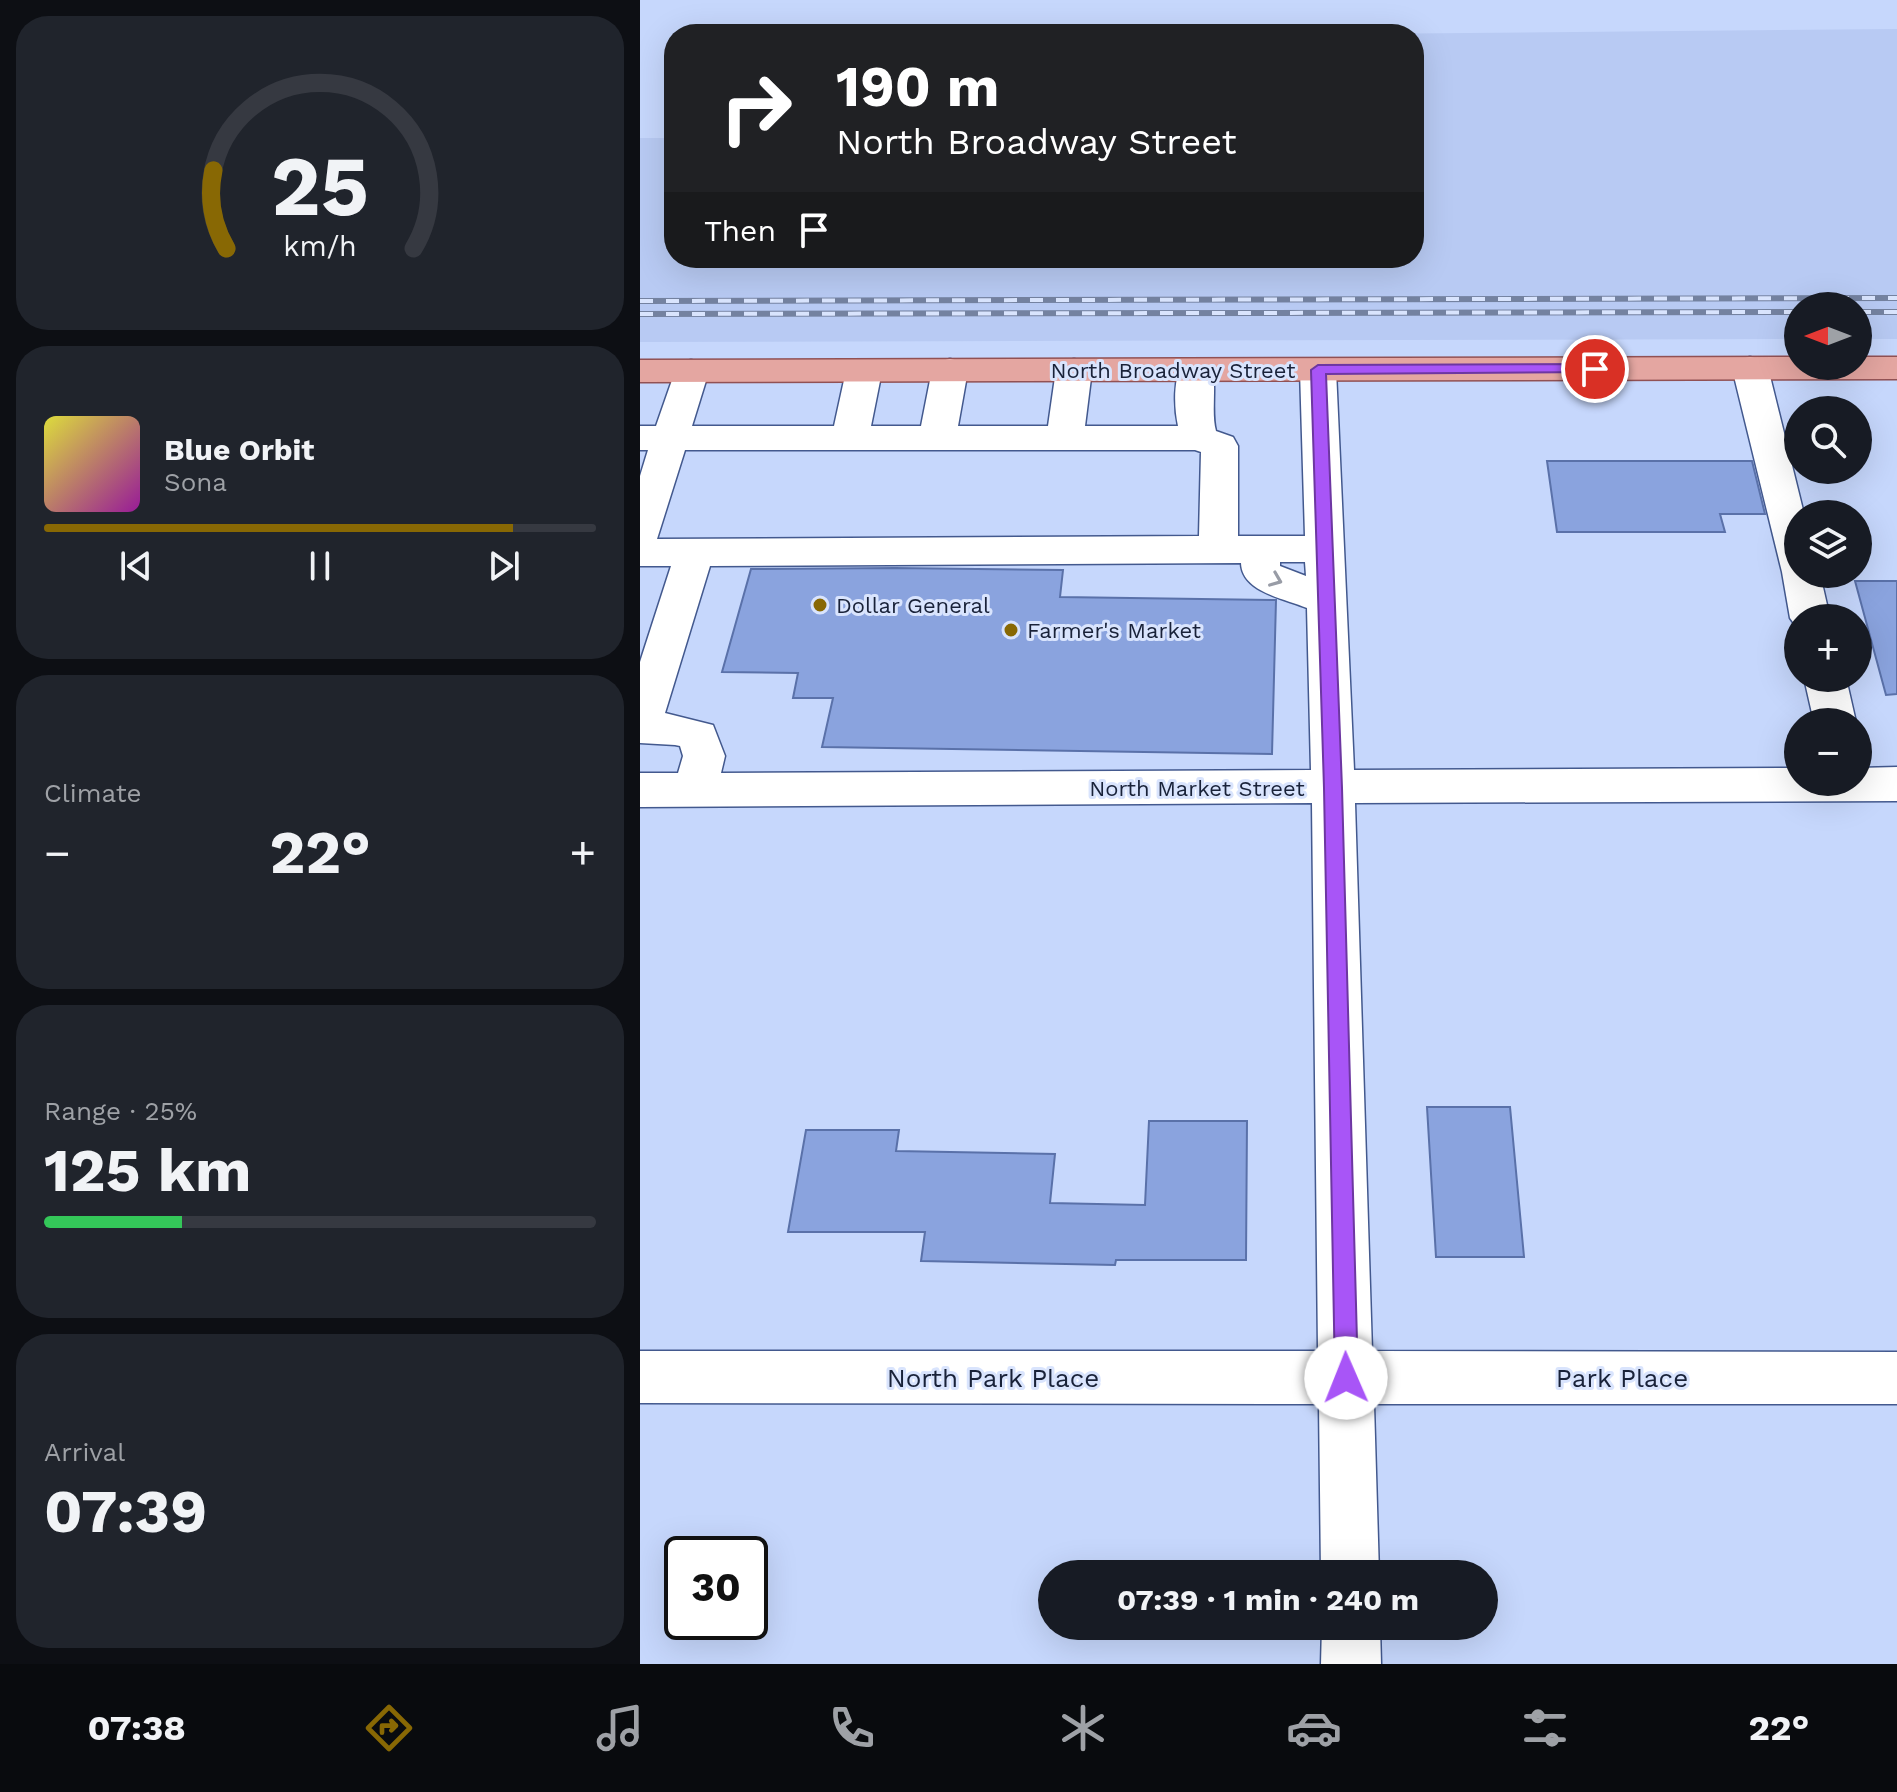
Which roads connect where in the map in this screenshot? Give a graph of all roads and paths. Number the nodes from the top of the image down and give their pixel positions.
1 (1750, 368) junction
2 (1897, 368) edge
3 (950, 370) junction
4 (1074, 370) junction
5 (1196, 370) junction
6 (1318, 370) junction
7 (640, 371) edge
8 (691, 371) junction
9 (864, 371) junction
10 (655, 438) edge
11 (850, 438) junction
12 (937, 438) junction
13 (1065, 438) junction
14 (1199, 438) junction
15 (1784, 508) edge
16 (640, 536) edge
17 (1218, 549) junction
18 (1260, 549) junction
19 (1324, 549) junction
20 (695, 552) junction
21 (640, 553) edge
22 (1326, 600) junction
23 (641, 727) edge
24 (1872, 783) edge
25 (1784, 784) edge
26 (1897, 784) edge
27 (1333, 788) junction
28 (640, 790) edge
29 (695, 790) junction
30 (640, 1377) edge
31 (1346, 1378) junction
32 (1897, 1378) edge
33 (1350, 1560) edge
34 (1351, 1640) edge
35 (1351, 1664) edge

1 - 2 main road, North Broadway Street
1 - 6 main road, North Broadway Street
1 - 15 street
3 - 4 main road, North Broadway Street
3 - 9 main road, North Broadway Street
3 - 12 street
4 - 5 main road, North Broadway Street
4 - 13 street
5 - 6 main road, North Broadway Street
5 - 14 street
6 - 19 street
7 - 8 main road, North Broadway Street
8 - 9 main road, North Broadway Street
8 - 10 street
9 - 11 street
10 - 11 street
10 - 16 street
11 - 12 street
12 - 13 street
13 - 14 street
14 - 17 street
17 - 18 street
17 - 20 street
18 - 19 street
18 -> 22 street
19 - 22 street
20 - 21 street
20 - 23 street
22 - 27 street
23 - 29 street
24 - 26 street, North Market Street
25 - 27 street, North Market Street
27 - 29 street, North Market Street
27 - 31 street
28 - 29 street, North Market Street
30 - 31 street, North Park Place
31 - 32 street, Park Place
31 - 33 street
34 - 35 street

